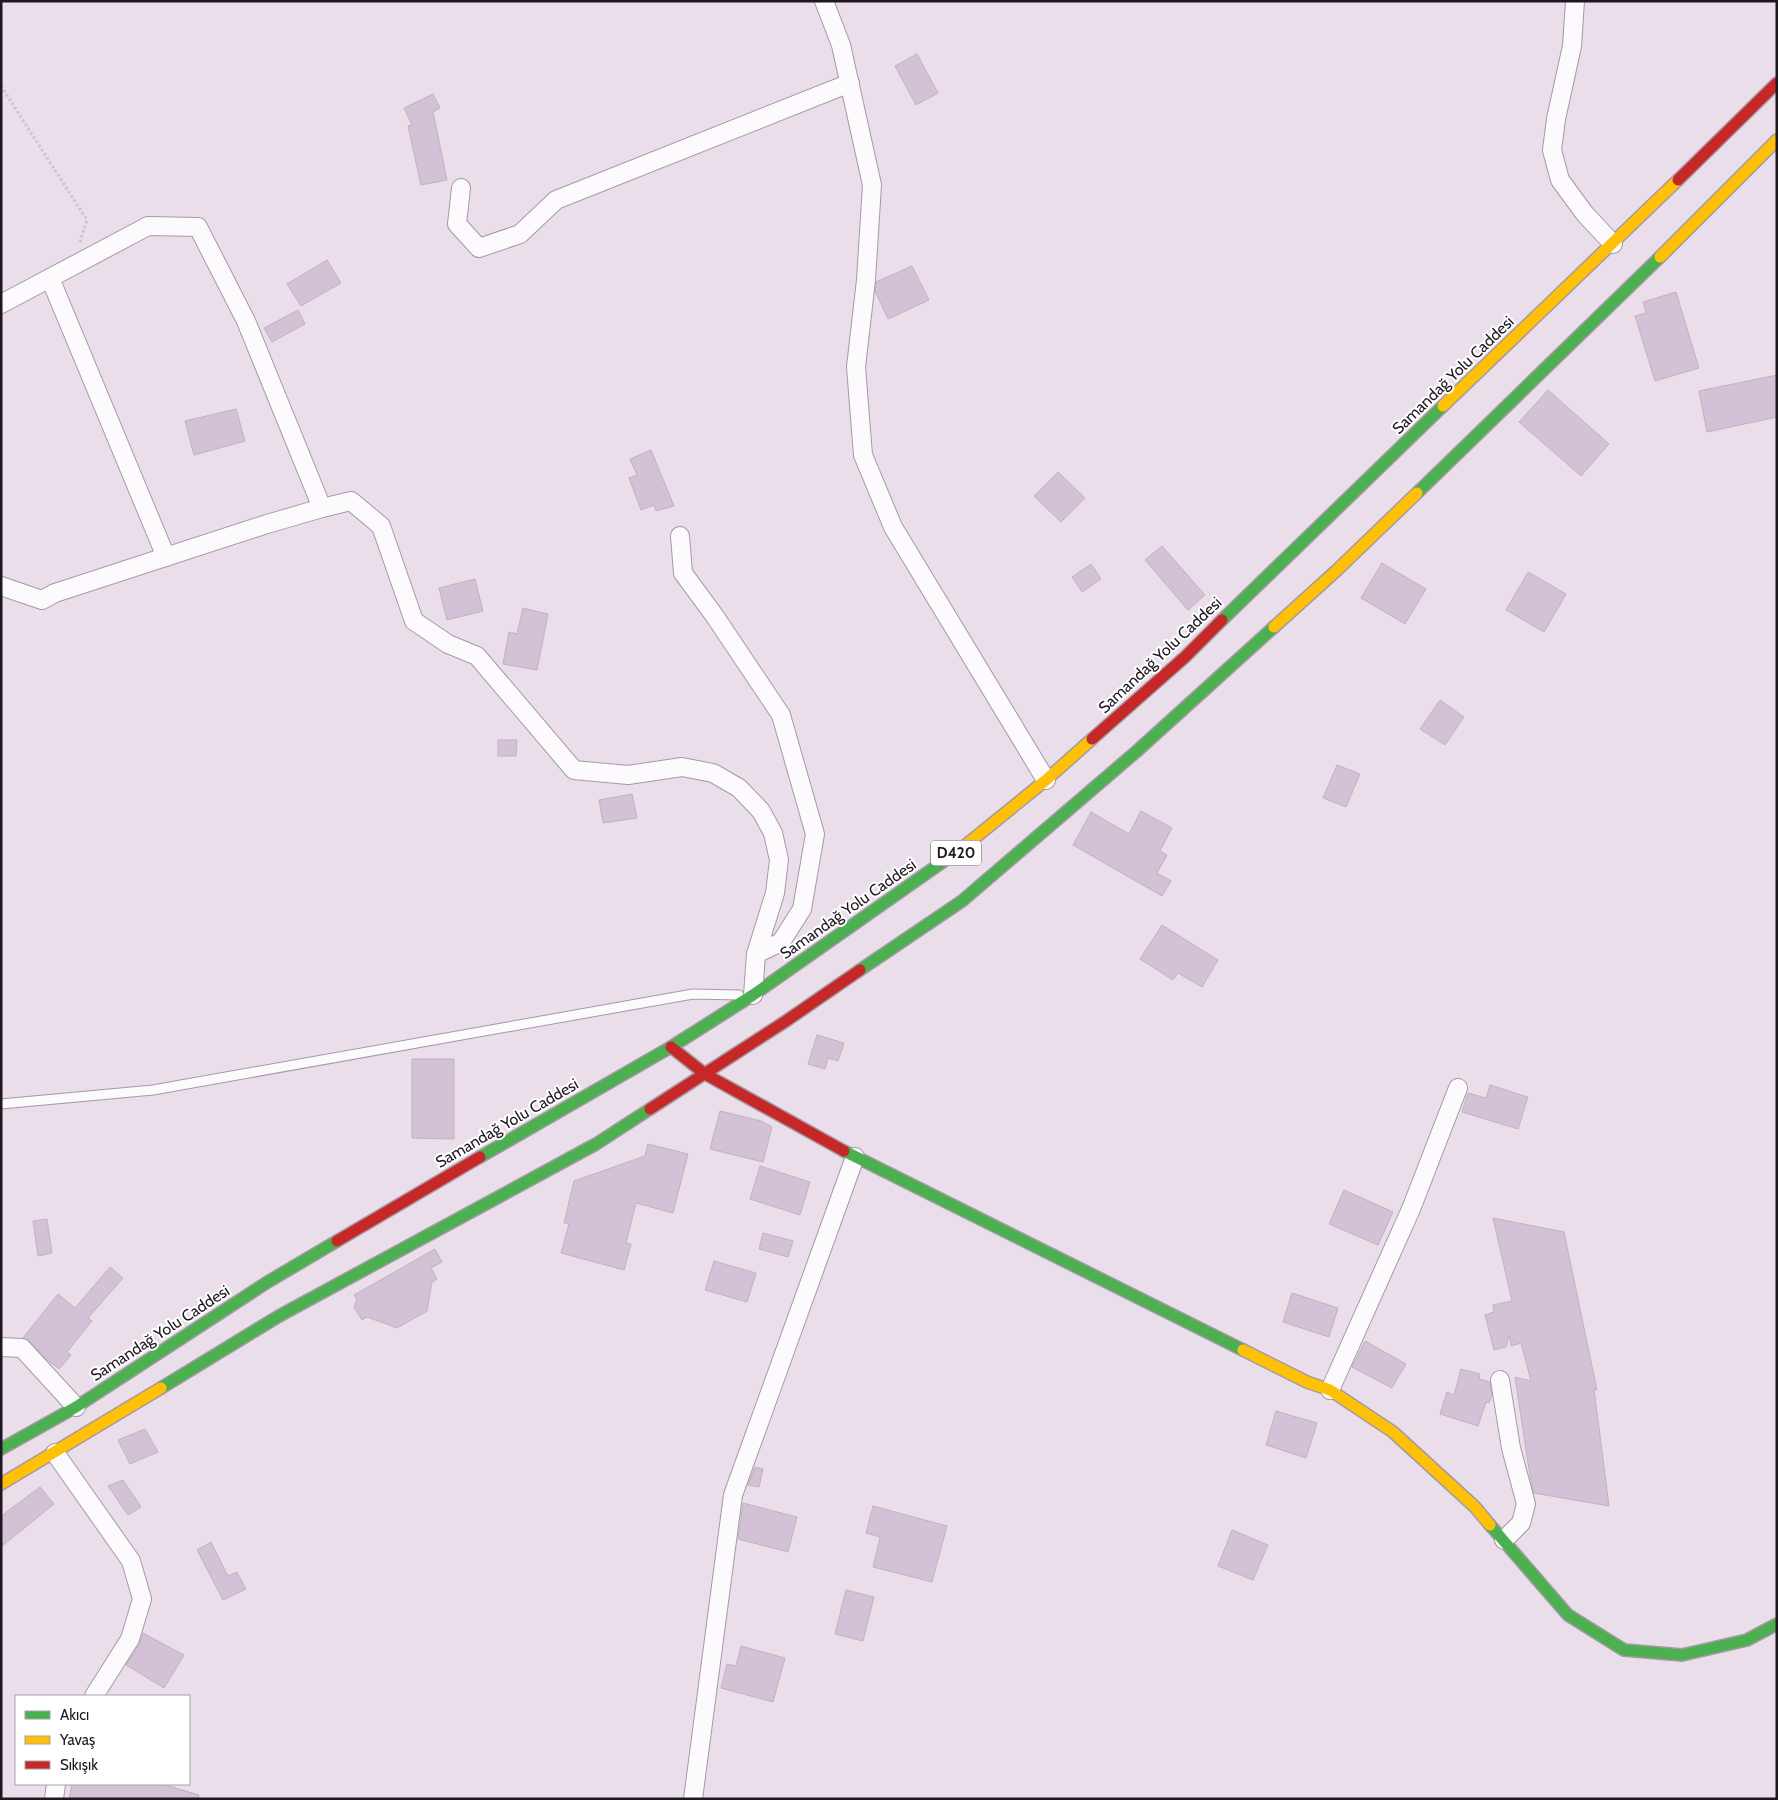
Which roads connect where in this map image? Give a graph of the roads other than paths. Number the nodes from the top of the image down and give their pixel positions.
1 (824, 1) edge
2 (1575, 1) edge
3 (850, 83) junction
4 (1777, 83) edge
5 (1777, 140) edge
6 (462, 188) dead end
7 (1613, 244) junction
8 (50, 278) junction
9 (1, 304) edge
10 (322, 508) junction
11 (680, 536) dead end
12 (166, 557) junction
13 (1, 586) edge
14 (1046, 780) junction
15 (756, 954) junction
16 (753, 995) junction
17 (672, 1047) junction
18 (705, 1074) junction
19 (1458, 1088) dead end
20 (1, 1104) edge
21 (855, 1157) junction
22 (1, 1347) edge
23 (1500, 1380) dead end
24 (1330, 1390) junction
25 (76, 1406) junction
26 (1, 1449) edge
27 (55, 1453) junction
28 (1, 1484) edge
29 (1504, 1540) junction
30 (1777, 1624) edge
31 (95, 1695) edge
32 (56, 1785) edge
33 (54, 1799) edge
34 (693, 1799) edge

1 - 3 street
2 - 7 street
3 - 6 street
3 - 14 street
4 - 7 main road, Samandağ Yolu Caddesi / D420
5 - 18 main road, D420
7 - 14 main road, Samandağ Yolu Caddesi / D420
8 - 9 street
8 - 10 street
8 - 12 street
10 - 12 street
10 - 15 street
11 - 15 street
12 - 13 street
14 - 16 main road, Samandağ Yolu Caddesi / D420
15 - 16 street
16 - 17 main road, Samandağ Yolu Caddesi / D420
16 - 20 lane
17 - 18 main road
17 - 25 main road, Samandağ Yolu Caddesi / D420
18 - 21 main road
18 - 27 main road, D420
19 - 24 street
21 - 24 main road
21 - 34 street
22 - 25 street
23 - 29 street
24 - 29 main road
25 - 26 main road, Samandağ Yolu Caddesi / D420
27 - 28 main road, D420
27 - 31 street
29 - 30 main road
32 - 33 street

